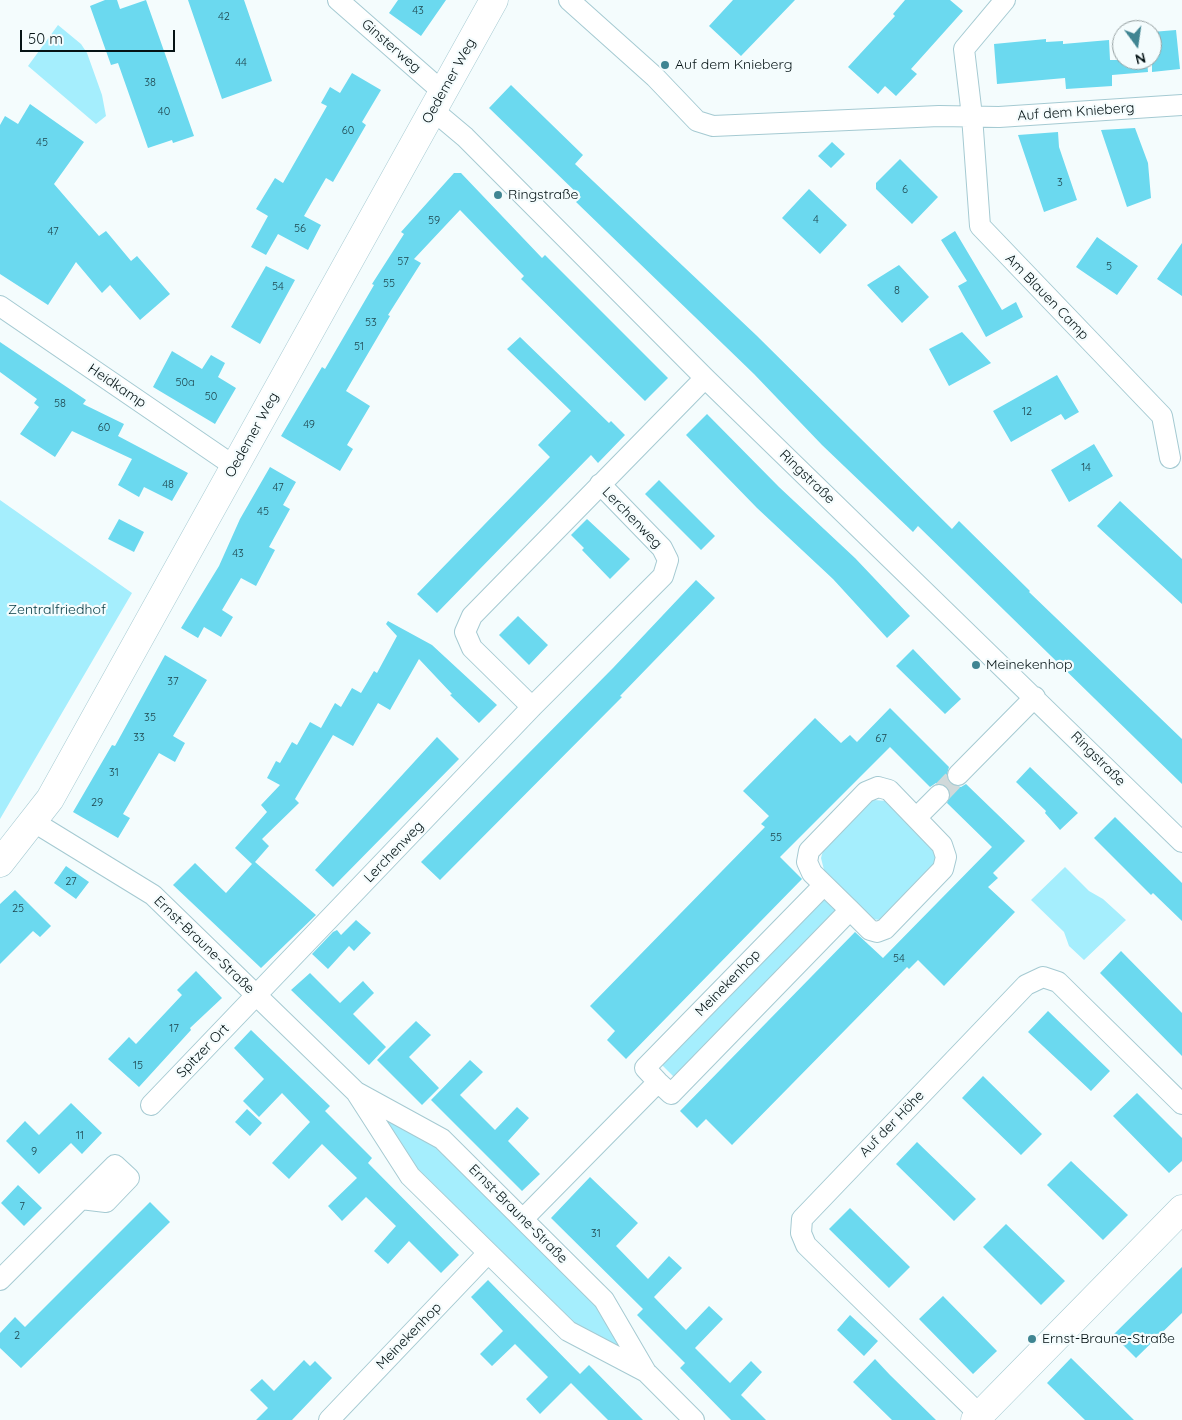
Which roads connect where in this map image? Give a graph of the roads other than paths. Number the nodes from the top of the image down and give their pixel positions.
1 (338, 0) edge
2 (494, 0) edge
3 (569, 0) edge
4 (1005, 0) edge
5 (439, 102) junction
6 (1182, 104) edge
7 (972, 116) junction
8 (0, 306) edge
9 (704, 378) junction
10 (1170, 458) dead end
11 (234, 466) junction
12 (600, 484) junction
13 (1035, 697) junction
14 (532, 707) junction
15 (958, 776) tunnel mouth
16 (939, 795) tunnel mouth
17 (916, 818) junction
18 (34, 822) junction
19 (1182, 842) edge
20 (0, 863) edge
21 (824, 885) junction
22 (850, 910) junction
23 (256, 996) junction
24 (658, 1082) junction
25 (356, 1092) junction
26 (1182, 1104) edge
27 (151, 1106) dead end
28 (81, 1199) dead end
29 (1179, 1217) edge
30 (523, 1220) junction
31 (488, 1253) junction
32 (0, 1280) edge
33 (646, 1372) junction
34 (978, 1418) edge
35 (329, 1420) edge
36 (694, 1420) edge

1 - 5 street, Ginsterweg
2 - 5 street, Oedemer Weg
3 - 7 street, Auf dem Knieberg
4 - 7 street, Am Blauen Camp
5 - 9 street, Ringstraße
5 - 11 street, Oedemer Weg
6 - 7 street, Auf dem Knieberg
7 - 10 street, Am Blauen Camp
8 - 11 street, Heidkamp
9 - 12 street, Lerchenweg
9 - 13 street, Ringstraße
11 - 18 street, Oedemer Weg
12 - 14 street, Lerchenweg
12 - 14 street, Lerchenweg
13 - 15 street
13 - 19 street, Ringstraße
14 - 23 street, Lerchenweg
16 - 17 street
17 - 21 street
17 - 22 street
18 - 20 street, Oedemer Weg
18 - 23 street, Ernst-Braune-Straße
21 - 22 street
21 - 24 street, Meinekenhop
22 - 24 street
23 - 25 street, Ernst-Braune-Straße
23 - 27 street, Spitzer Ort
24 - 30 street
25 - 30 street, Ernst-Braune-Straße
25 - 31 street, Ernst-Braune-Straße
26 - 34 street, Auf der Höhe
28 - 32 street
29 - 34 street, Auf der Höhe
30 - 33 street, Ernst-Braune-Straße
31 - 33 street, Ernst-Braune-Straße
31 - 35 street, Meinekenhop
33 - 36 street, Ernst-Braune-Straße

